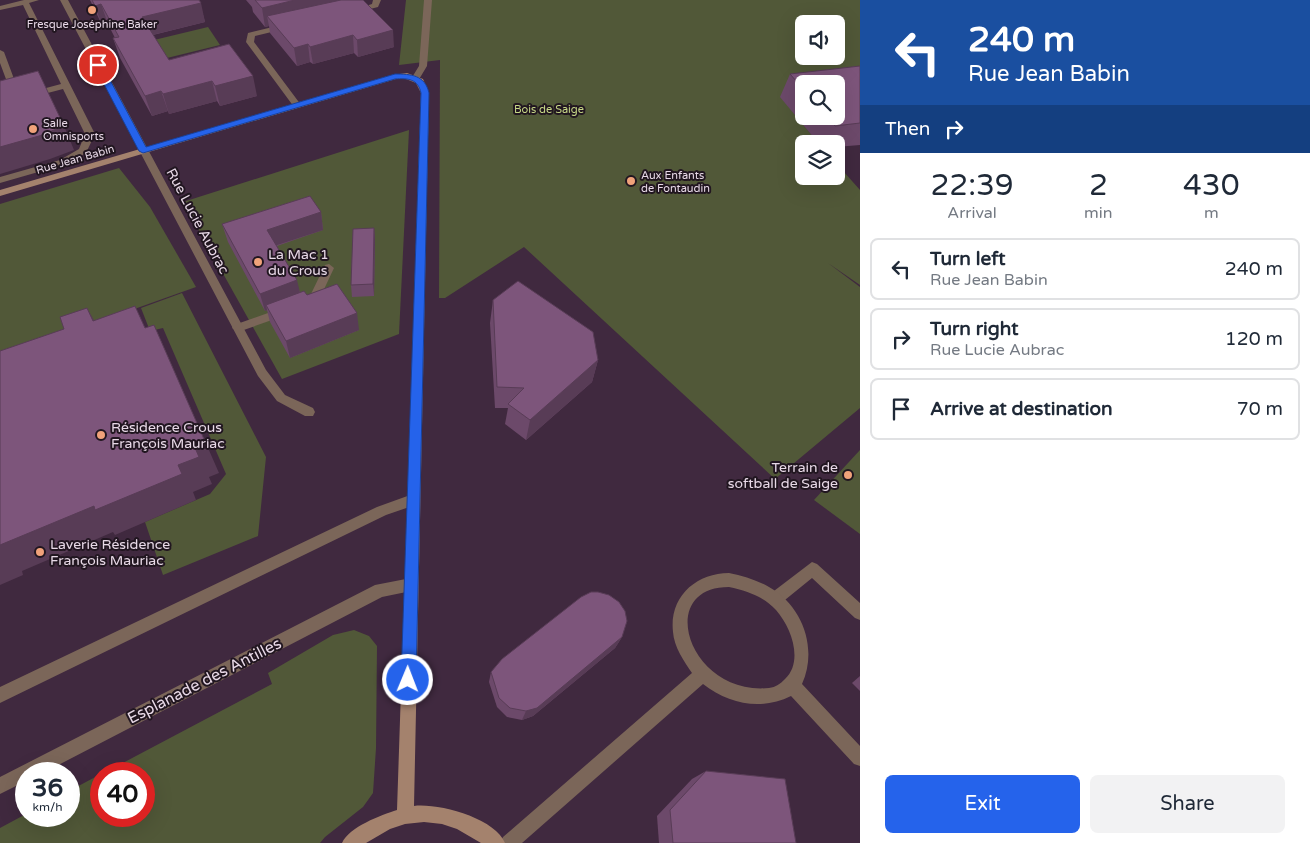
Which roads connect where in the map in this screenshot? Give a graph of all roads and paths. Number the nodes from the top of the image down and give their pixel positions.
1 (35, 0) edge
2 (64, 0) edge
3 (377, 0) edge
4 (428, 0) edge
5 (25, 2) junction
6 (0, 8) edge
7 (348, 12) edge
8 (281, 27) edge
9 (0, 52) edge
10 (415, 79) junction
11 (67, 85) junction
12 (297, 105) junction
13 (143, 151) junction
14 (0, 180) edge
15 (0, 193) edge
16 (330, 268) dead end
17 (238, 328) junction
18 (309, 412) dead end
19 (413, 500) junction
20 (411, 585) junction
21 (775, 600) junction
22 (860, 613) edge
23 (702, 675) junction
24 (791, 684) junction
25 (0, 695) edge
26 (860, 758) edge
27 (0, 786) edge
28 (405, 815) junction
29 (351, 843) edge
30 (496, 843) edge
31 (508, 843) edge

1 - 5 street
2 - 13 street, Rue Lucie Aubrac
3 - 7 street
4 - 10 street
5 - 6 street
5 - 11 street
8 - 12 street
9 - 11 street
10 - 12 street, Rue Jean Babin
10 - 19 street
11 - 14 street
12 - 13 street, Rue Jean Babin
13 - 15 street, Rue Jean Babin
13 - 17 street, Rue Lucie Aubrac
16 - 17 street
17 - 18 street, Rue Lucie Aubrac
19 - 20 street
19 - 25 street
20 - 27 street, Esplanade des Antilles
20 - 28 street
21 - 22 street
21 - 23 street
21 - 24 street
23 - 24 street
23 - 31 street
24 - 26 street
28 - 29 street
28 - 30 street

